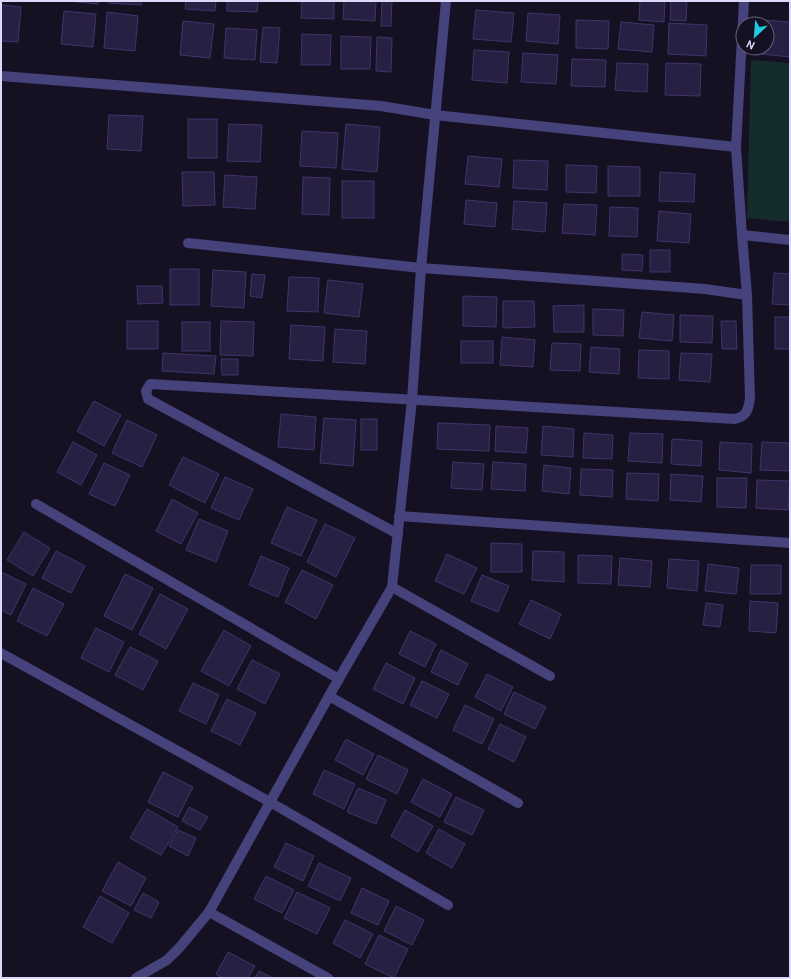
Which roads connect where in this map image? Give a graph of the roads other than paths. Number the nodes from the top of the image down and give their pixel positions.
1 (446, 1) edge
2 (744, 1) edge
3 (1, 76) edge
4 (435, 115) junction
5 (736, 147) junction
6 (742, 235) junction
7 (790, 240) edge
8 (188, 243) dead end
9 (421, 268) junction
10 (747, 295) junction
11 (412, 400) junction
12 (36, 504) dead end
13 (399, 516) junction
14 (398, 534) junction
15 (790, 543) edge
16 (392, 587) junction
17 (1, 653) edge
18 (550, 676) dead end
19 (339, 679) junction
20 (329, 696) junction
21 (270, 802) junction
22 (518, 803) dead end
23 (448, 905) dead end
24 (209, 912) junction
25 (136, 978) edge
26 (328, 978) edge

1 - 4 street
2 - 5 street
3 - 4 street
4 - 5 street
4 - 9 street
5 - 6 street
6 - 7 street
6 - 10 street
8 - 9 street
9 - 10 street
9 - 11 street
10 - 11 street
11 - 13 street
11 - 14 street
12 - 19 street
13 - 14 street
13 - 15 street
14 - 16 street
16 - 18 street
16 - 19 street
17 - 21 street
19 - 20 street
20 - 21 street
20 - 22 street
21 - 23 street
21 - 24 street
24 - 25 street
24 - 26 street

